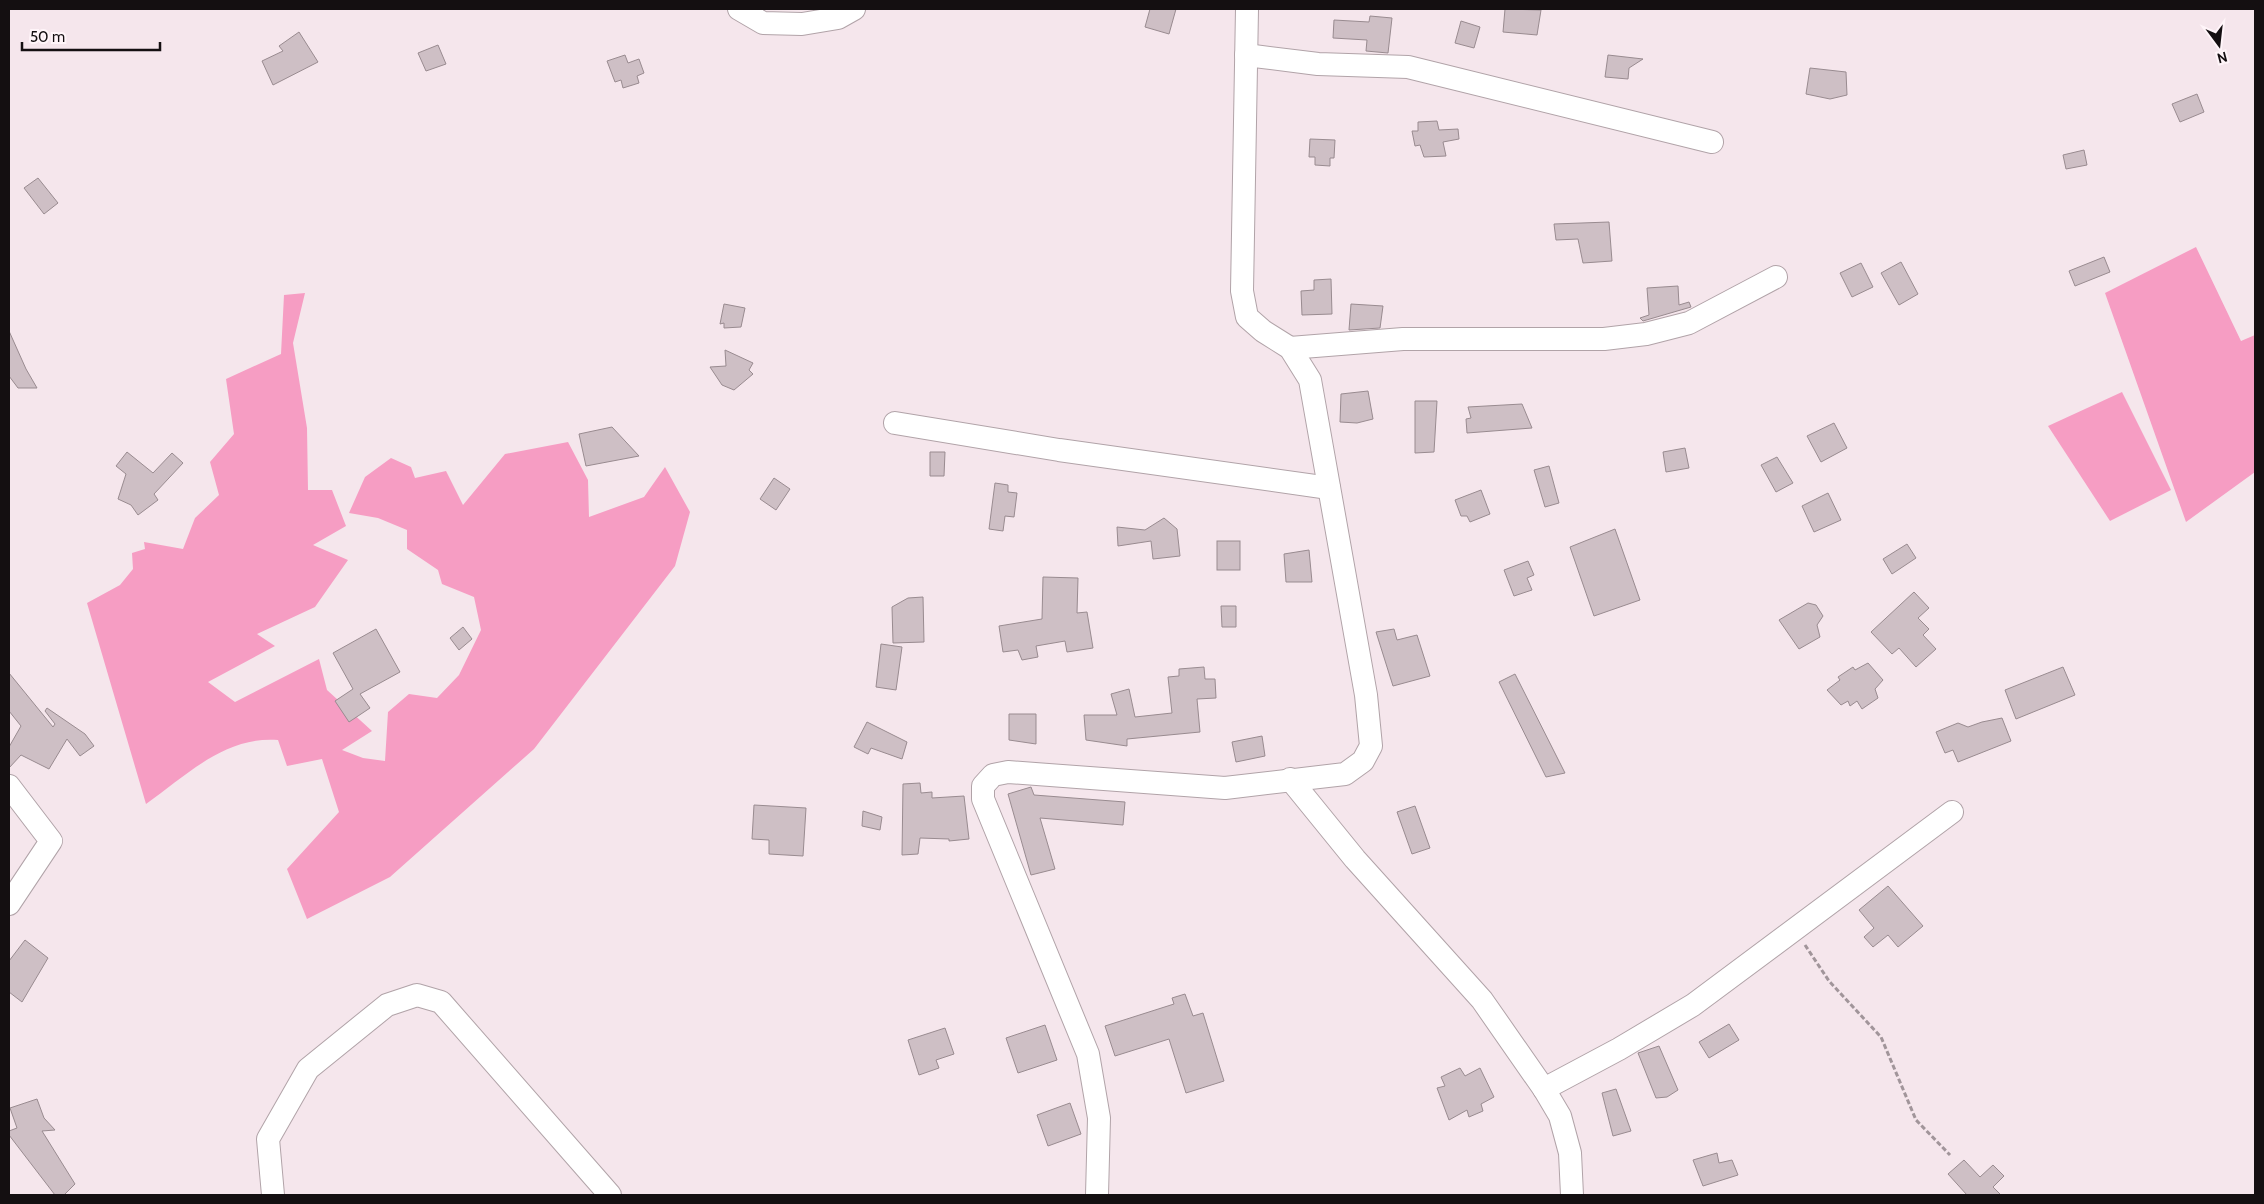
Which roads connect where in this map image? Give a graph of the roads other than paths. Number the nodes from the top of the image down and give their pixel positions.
1 (739, 9) edge
2 (854, 9) edge
3 (1247, 9) edge
4 (1246, 55) junction
5 (1712, 142) dead end
6 (1776, 278) dead end
7 (1290, 348) junction
8 (895, 422) dead end
9 (1329, 488) junction
10 (1290, 779) junction
11 (9, 786) edge
12 (1952, 812) dead end
13 (9, 904) edge
14 (1544, 1088) junction
15 (273, 1195) edge
16 (610, 1195) edge
17 (1097, 1195) edge
18 (1572, 1195) edge

1 - 2 street
3 - 4 street
4 - 5 street
4 - 7 street
6 - 7 street
7 - 9 street
8 - 9 street
9 - 10 street
10 - 14 street
10 - 17 street
11 - 13 street
12 - 14 street
14 - 18 street
15 - 16 street

